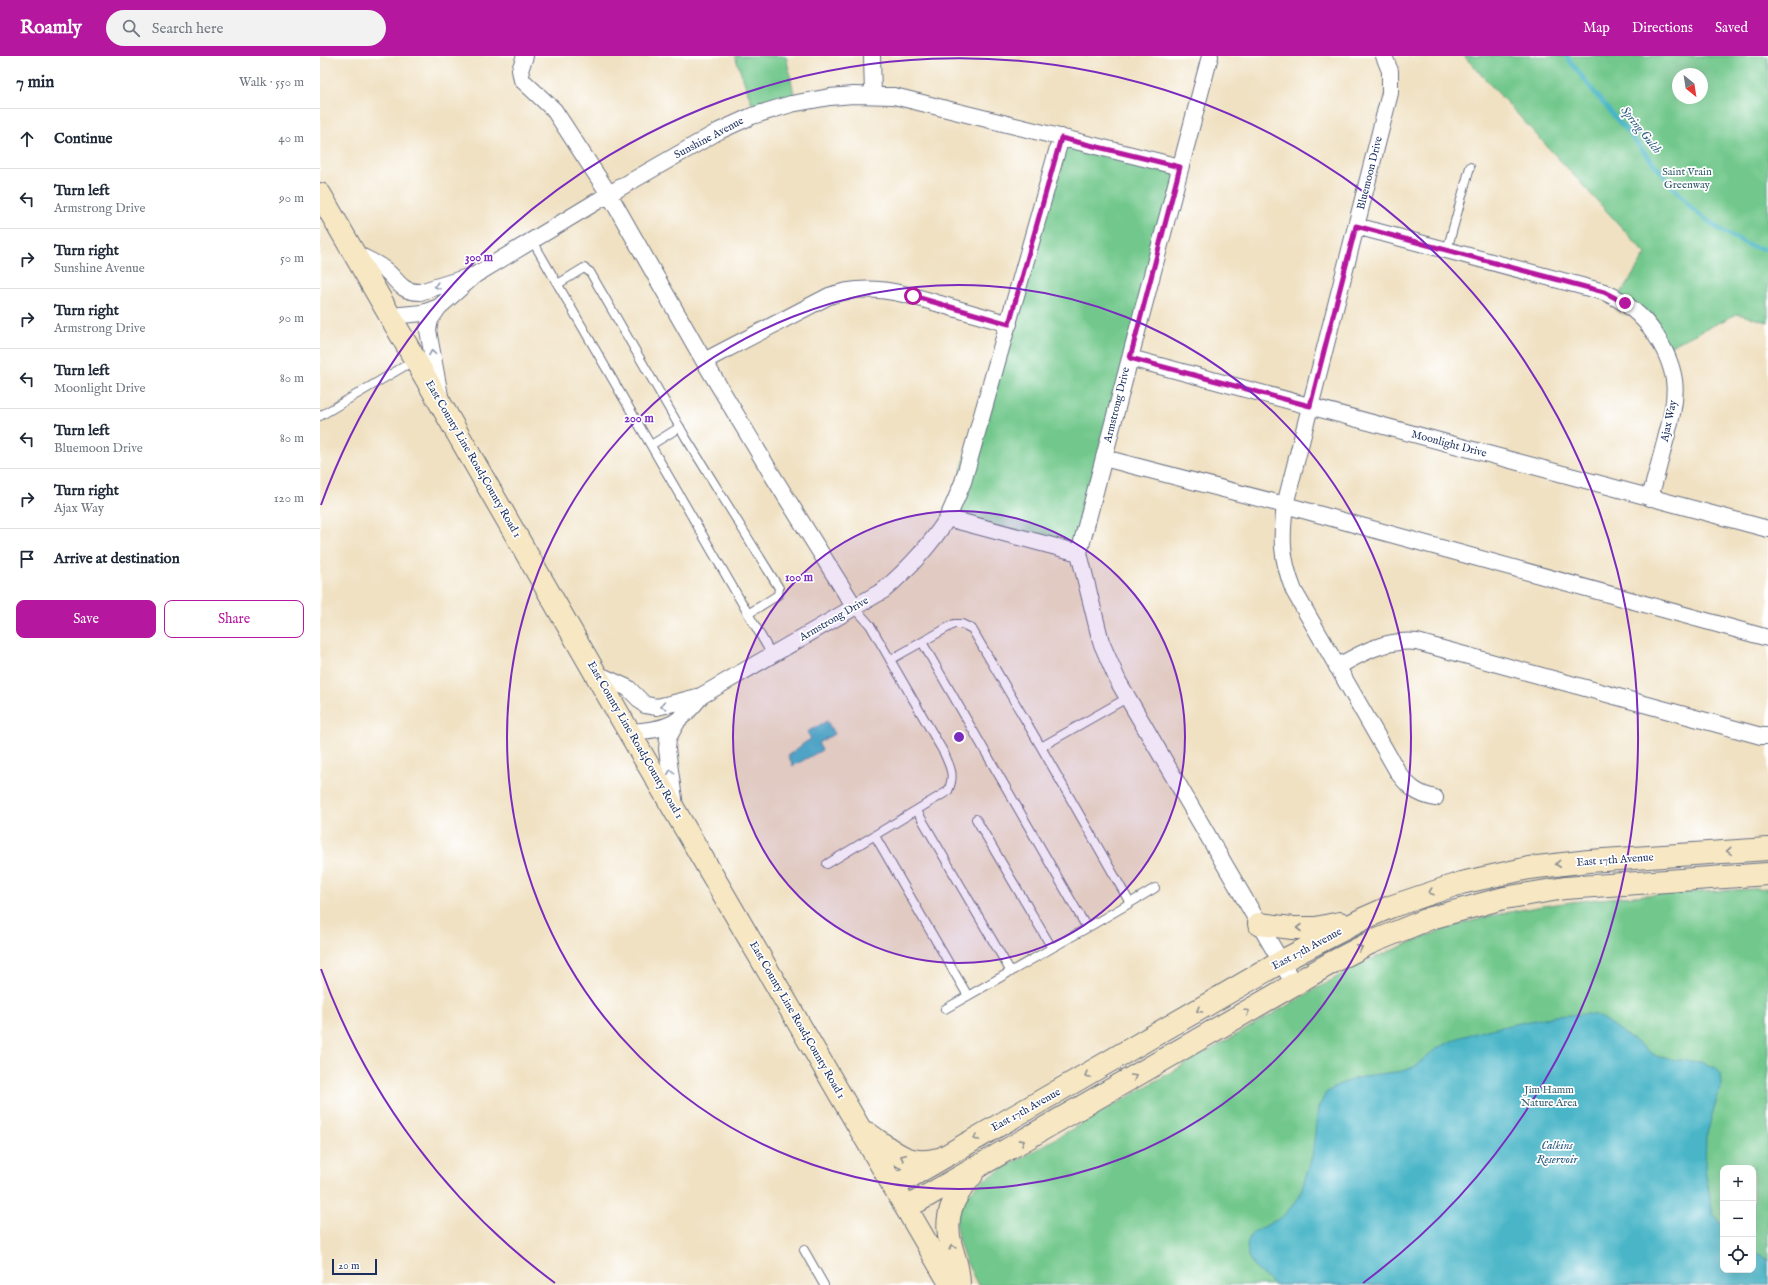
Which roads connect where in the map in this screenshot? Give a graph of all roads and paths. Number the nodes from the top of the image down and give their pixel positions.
1 (525, 56) edge
2 (872, 56) edge
3 (1210, 56) edge
4 (1384, 56) edge
5 (873, 95) junction
6 (1061, 138) junction
7 (1180, 167) junction
8 (1470, 167) dead end
9 (320, 194) edge
10 (609, 194) junction
11 (1356, 226) junction
12 (532, 240) junction
13 (1447, 250) junction
14 (353, 252) junction
15 (475, 275) junction
16 (558, 284) junction
17 (439, 307) junction
18 (390, 316) junction
19 (1009, 324) junction
20 (1130, 358) junction
21 (416, 360) junction
22 (704, 361) junction
23 (442, 405) junction
24 (1310, 406) junction
25 (320, 416) edge
26 (680, 427) junction
27 (651, 445) junction
28 (1104, 458) junction
29 (1650, 498) junction
30 (1285, 505) junction
31 (947, 518) junction
32 (1768, 529) edge
33 (1080, 553) junction
34 (854, 608) junction
35 (748, 614) junction
36 (1768, 638) edge
37 (922, 642) junction
38 (772, 656) junction
39 (890, 660) junction
40 (1337, 667) junction
41 (596, 673) junction
42 (701, 696) junction
43 (1127, 698) junction
44 (677, 722) junction
45 (629, 732) junction
46 (1768, 736) edge
47 (1041, 747) junction
48 (1435, 798) dead end
49 (676, 811) junction
50 (917, 811) junction
51 (976, 819) dead end
52 (875, 836) junction
53 (1768, 849) edge
54 (827, 864) dead end
55 (1768, 874) edge
56 (1155, 888) dead end
57 (1130, 903) junction
58 (1365, 918) junction
59 (1259, 924) junction
60 (1087, 928) junction
61 (1052, 948) junction
62 (1281, 962) junction
63 (1011, 972) junction
64 (1294, 984) junction
65 (968, 996) junction
66 (945, 1009) dead end
67 (861, 1130) junction
68 (941, 1158) junction
69 (988, 1161) junction
70 (894, 1186) junction
71 (906, 1208) junction
72 (804, 1250) dead end
73 (824, 1285) edge
74 (951, 1285) edge
75 (959, 1285) edge

1 - 10 street
2 - 5 street
3 - 7 street, Armstrong Drive
4 - 11 street, Bluemoon Drive
5 - 6 street, Sunshine Avenue
5 - 10 street, Sunshine Avenue
6 - 7 street, Sunshine Avenue
6 - 19 street, Armstrong Drive
7 - 20 street, Armstrong Drive
8 - 13 lane
9 - 14 main road, East County Line Road;County Road 1
10 - 12 street, Sunshine Avenue
10 - 22 street
11 - 13 street, Ajax Way
11 - 24 street, Bluemoon Drive
12 - 15 street, Sunshine Avenue
12 - 16 lane
13 - 29 street, Ajax Way
15 -> 14 street, Sunshine Avenue
14 - 18 main road, East County Line Road;County Road 1
15 - 17 street, Sunshine Avenue
16 - 26 lane
16 - 27 lane
17 - 18 street, Sunshine Avenue
23 -> 17 street, Sunshine Avenue
18 - 21 main road, East County Line Road;County Road 1
19 - 22 street
19 - 31 street, Armstrong Drive
20 - 24 street, Moonlight Drive
20 - 28 street, Armstrong Drive
21 - 23 main road, East County Line Road;County Road 1
21 - 25 lane
22 - 34 street
23 - 41 main road, East County Line Road;County Road 1
24 - 29 street, Moonlight Drive
24 - 30 street, Bluemoon Drive
26 - 27 lane
26 - 35 lane
27 - 35 lane
28 - 30 street
28 - 33 street, Armstrong Drive
29 - 32 street, Moonlight Drive
30 - 36 street
30 - 40 street, Bluemoon Drive
31 - 33 street
31 - 34 street, Armstrong Drive
33 - 43 street
34 - 38 street, Armstrong Drive
34 - 39 lane
35 - 38 lane
37 - 39 lane
37 - 47 lane
37 - 60 lane
38 - 42 street, Armstrong Drive
39 - 50 lane
40 - 46 street
40 - 48 street, Bluemoon Drive
42 -> 41 street, Armstrong Drive
41 - 45 main road, East County Line Road;County Road 1
42 - 44 street, Armstrong Drive
43 - 47 lane
43 - 59 street
44 - 45 street, Armstrong Drive
49 -> 44 street, Armstrong Drive
45 - 49 main road, East County Line Road;County Road 1
47 - 57 lane
49 - 67 main road, East County Line Road;County Road 1
50 - 52 lane
50 - 63 lane
51 - 61 lane
52 - 54 lane
52 - 65 lane
53 -> 58 main road, East 17th Avenue
64 -> 55 main road
56 - 57 lane
57 - 60 lane
58 -> 59 main road
58 - 62 main road, East 17th Avenue
59 - 62 street
60 - 61 lane
61 - 63 lane
62 - 64 street
62 -> 68 main road, East 17th Avenue
63 - 65 lane
69 -> 64 main road
65 - 66 lane
68 -> 67 main road
67 - 70 main road, East County Line Road;County Road 1
68 - 70 main road, East 17th Avenue
69 - 71 main road
75 -> 69 main road
70 - 71 main road, East County Line Road;County Road 1
71 - 74 main road, East County Line Road;County Road 1
72 - 73 lane

